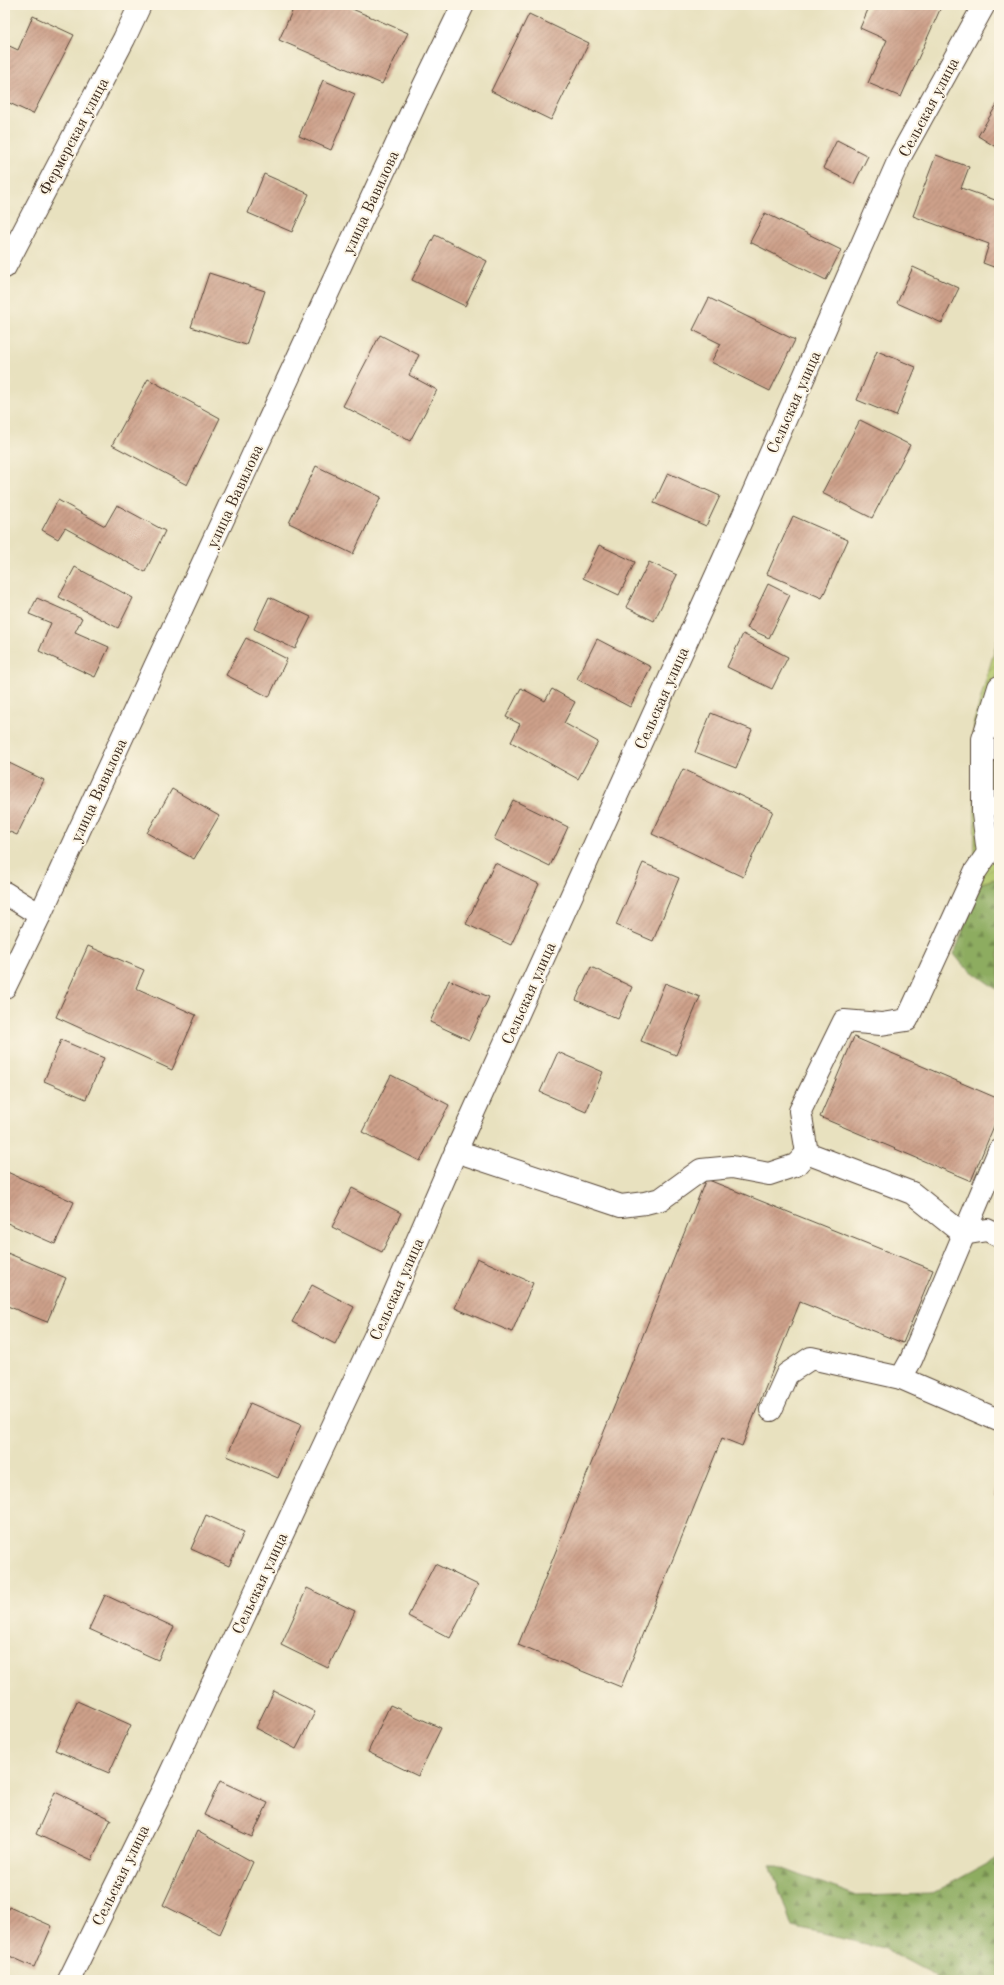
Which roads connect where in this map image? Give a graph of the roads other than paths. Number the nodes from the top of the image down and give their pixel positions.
1 (140, 5) edge
2 (464, 5) edge
3 (984, 5) edge
4 (5, 267) edge
5 (999, 687) edge
6 (994, 851) edge
7 (5, 893) edge
8 (40, 914) junction
9 (5, 987) edge
10 (456, 1151) junction
11 (999, 1151) edge
12 (807, 1153) junction
13 (963, 1234) junction
14 (999, 1236) edge
15 (901, 1378) junction
16 (771, 1410) dead end
17 (998, 1420) dead end
18 (69, 1980) edge

1 - 4 street, Фермерская улица
2 - 8 street, улица Вавилова
3 - 10 street, Сельская улица
5 - 6 street
6 - 12 street
7 - 8 street
8 - 9 street, улица Вавилова
10 - 12 street
10 - 18 street, Сельская улица
11 - 13 street
12 - 13 street
13 - 14 street
13 - 15 street
15 - 16 street
15 - 17 street

